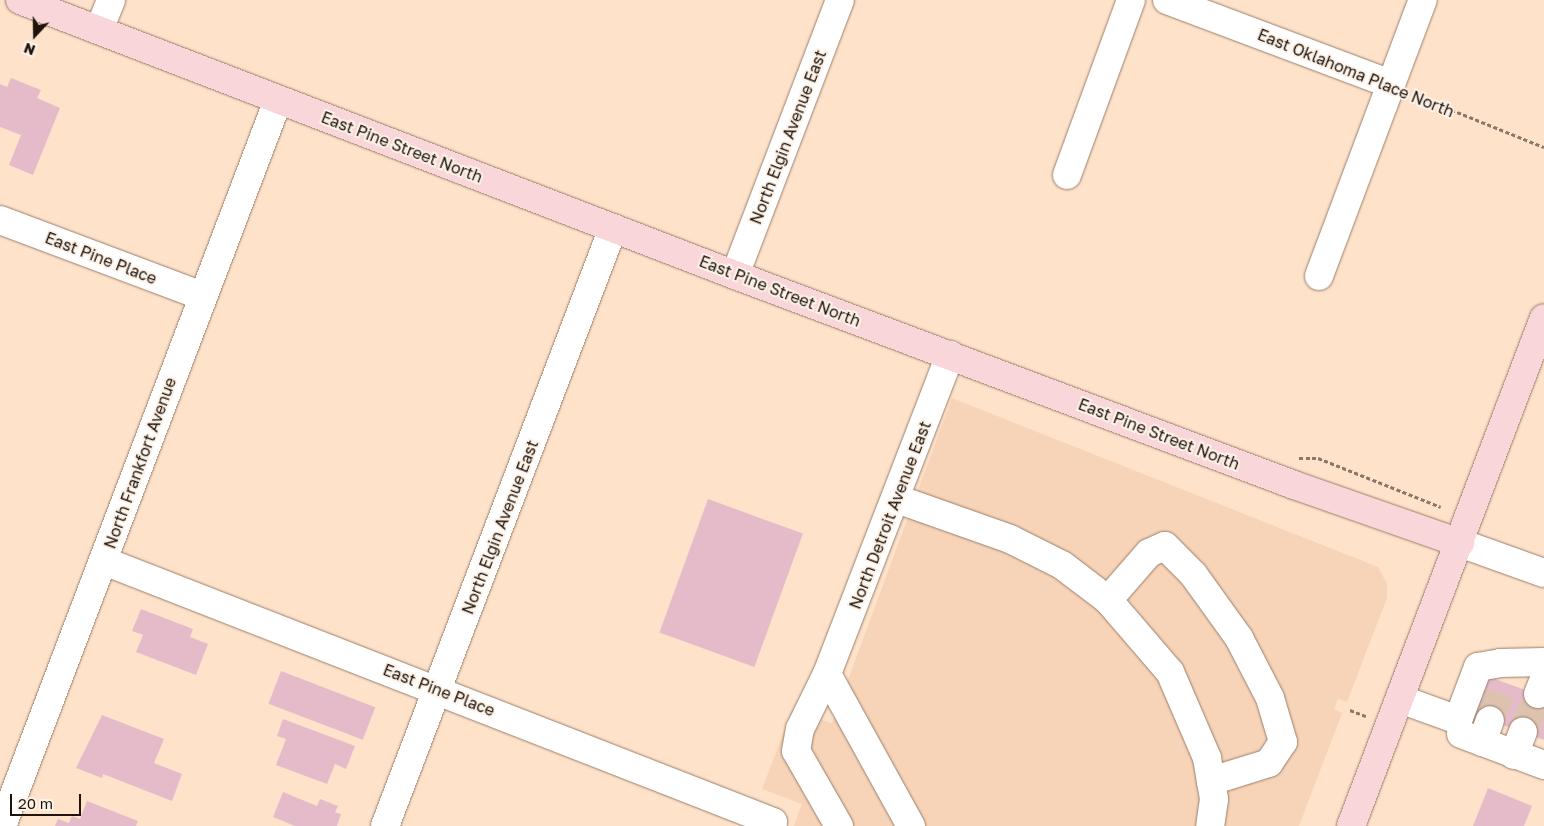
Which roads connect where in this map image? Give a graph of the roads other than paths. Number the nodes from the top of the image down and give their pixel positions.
1 (20, 0) edge
2 (111, 0) edge
3 (840, 0) edge
4 (1131, 0) edge
5 (1167, 0) edge
6 (1423, 0) edge
7 (99, 30) junction
8 (1390, 84) junction
9 (278, 100) junction
10 (1067, 175) dead end
11 (0, 220) edge
12 (613, 228) junction
13 (734, 275) junction
14 (1319, 276) dead end
15 (202, 296) junction
16 (1544, 318) edge
17 (950, 355) junction
18 (897, 499) junction
19 (1460, 543) junction
20 (104, 560) junction
21 (1544, 573) edge
22 (1108, 600) junction
23 (1544, 662) edge
24 (827, 674) junction
25 (438, 690) junction
26 (1400, 700) junction
27 (1477, 732) dead end
28 (1544, 765) edge
29 (1211, 781) junction
30 (772, 824) edge
31 (2, 826) edge
32 (385, 826) edge
33 (839, 826) edge
34 (911, 826) edge
35 (1210, 826) edge
36 (1351, 826) edge

1 - 7 main road, East Pine Street North
2 - 7 street
3 - 13 street, North Elgin Avenue East
4 - 10 street
5 - 8 street, East Oklahoma Place North
6 - 8 street
7 - 9 main road, East Pine Street North
8 - 14 street
9 - 12 main road, East Pine Street North
9 - 15 street, North Frankfort Avenue
11 - 15 street, East Pine Place
12 - 13 main road, East Pine Street North
12 - 25 street, North Elgin Avenue East
13 - 17 main road, East Pine Street North
15 - 20 street, North Frankfort Avenue
16 - 19 main road
17 - 18 street, North Detroit Avenue East
17 - 19 main road, East Pine Street North
18 - 22 street
18 - 24 street, North Detroit Avenue East
19 - 21 street, East Pine Street North
19 - 26 main road
20 - 25 street, East Pine Place
20 - 31 street, North Frankfort Avenue
22 - 29 street
22 - 29 street
23 - 26 street
24 - 33 street, North Detroit Avenue East
24 - 34 street
25 - 30 street, East Pine Place
25 - 32 street, North Elgin Avenue East
26 - 36 main road
27 - 28 street
29 - 35 street

